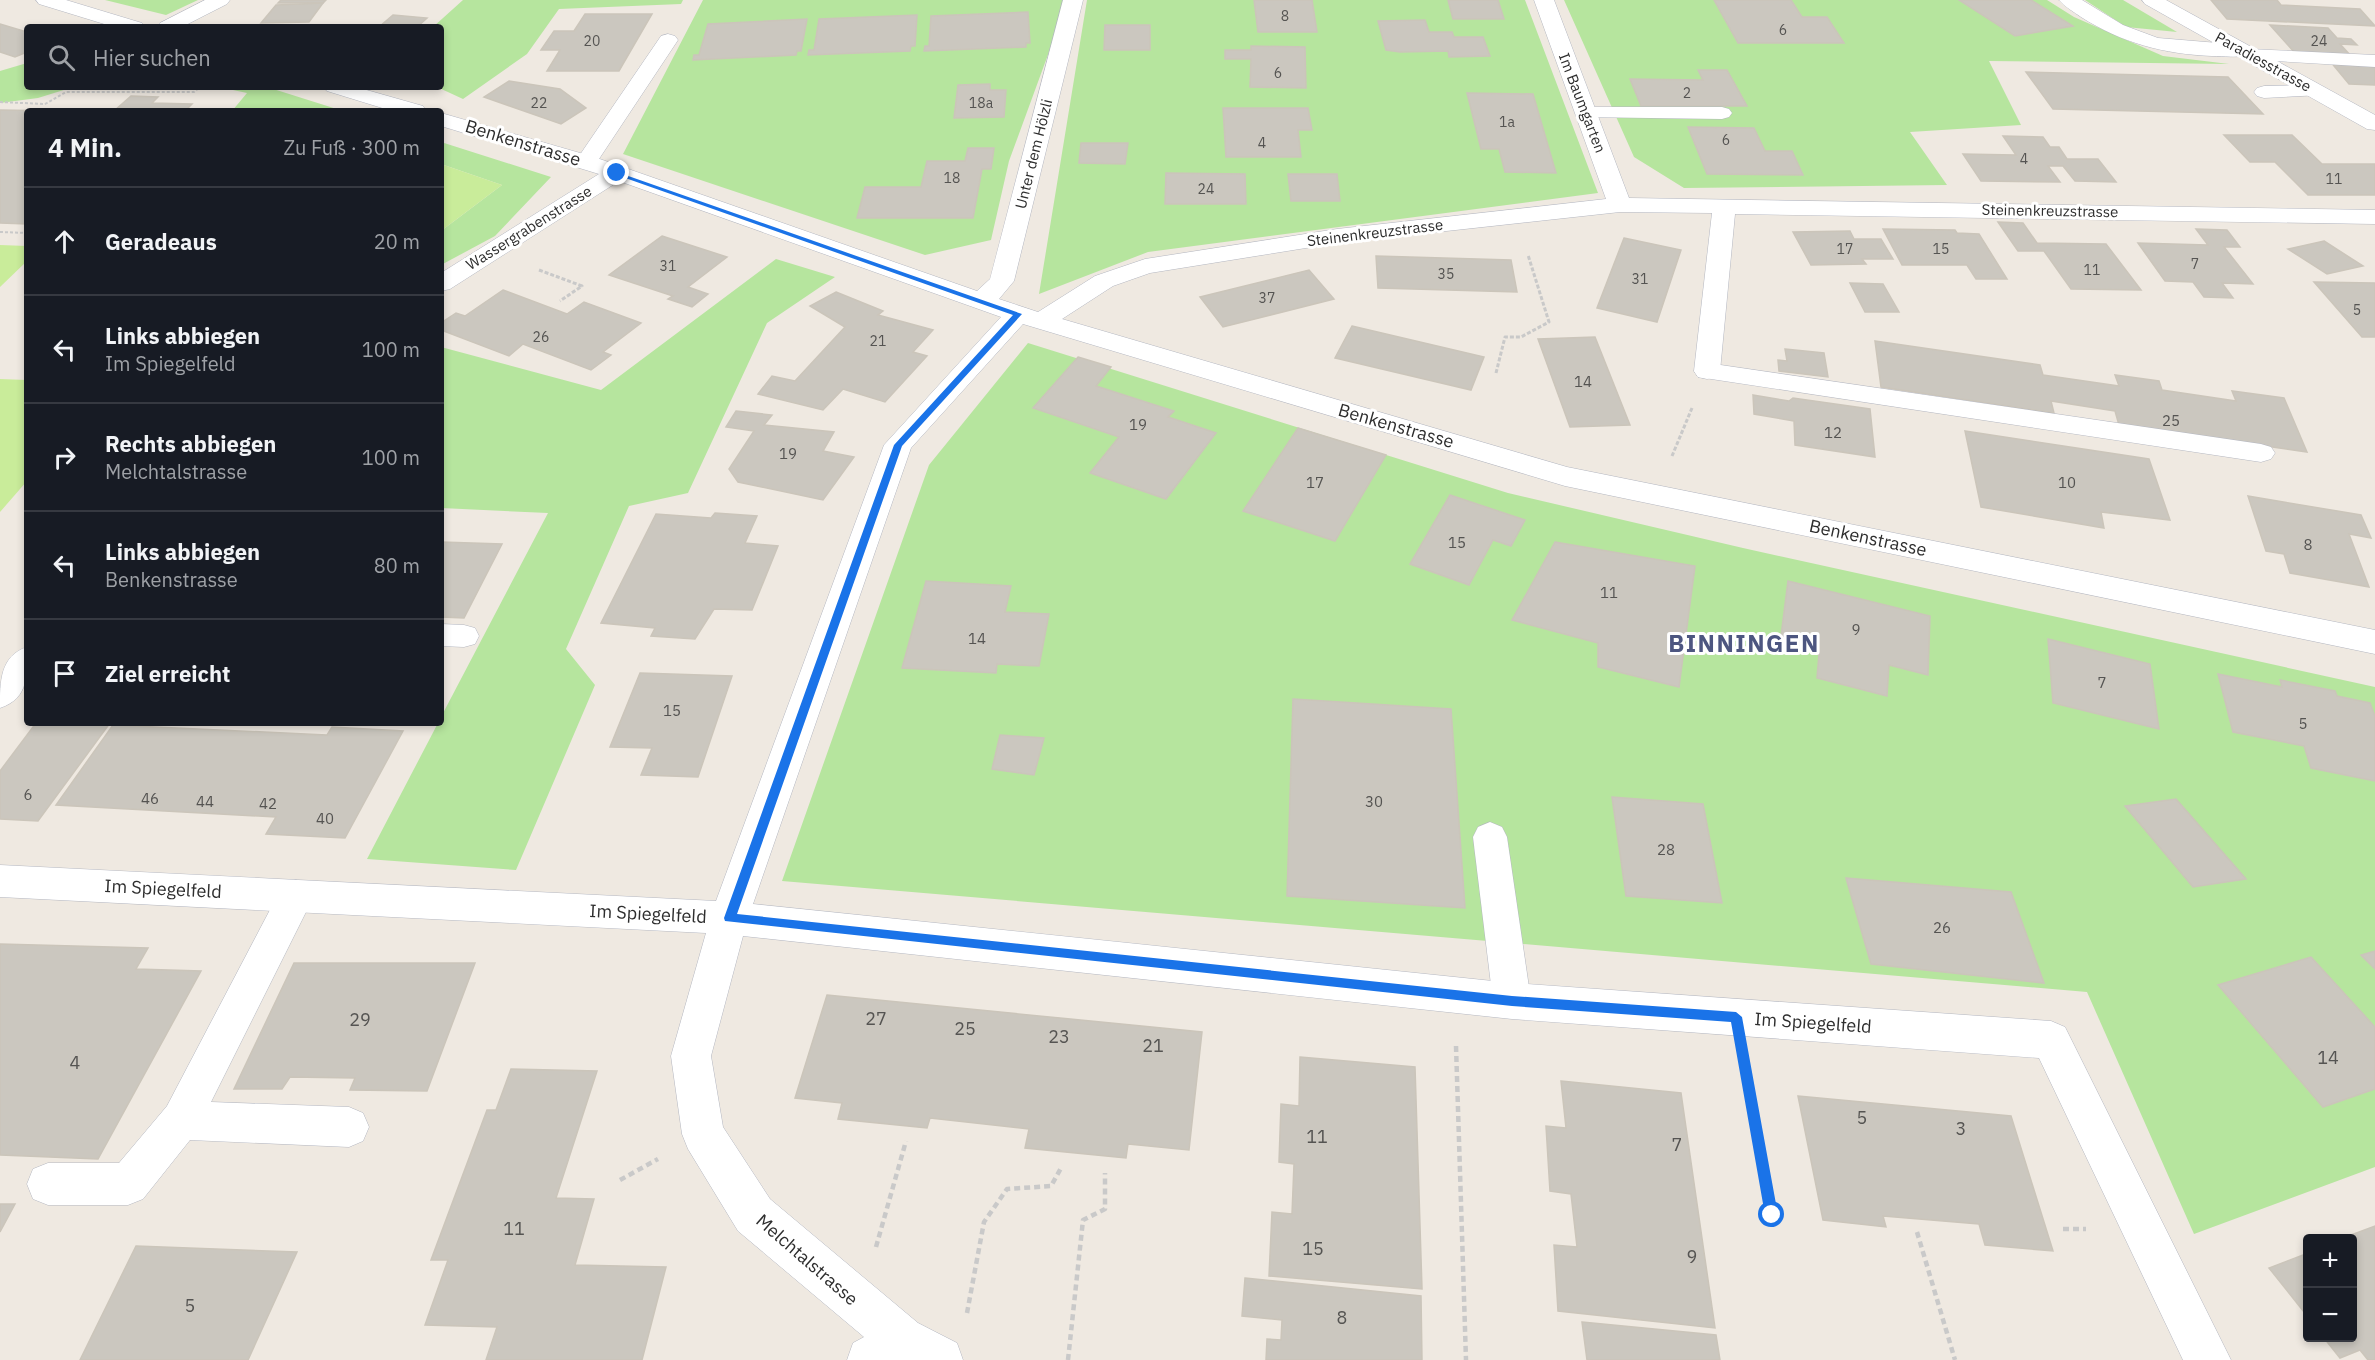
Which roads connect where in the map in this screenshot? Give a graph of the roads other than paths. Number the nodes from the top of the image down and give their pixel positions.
1 (46, 0) edge
2 (220, 0) edge
3 (1073, 0) edge
4 (1544, 0) edge
5 (2068, 0) edge
6 (2152, 0) edge
7 (125, 24) edge
8 (173, 24) edge
9 (669, 40) dead end
10 (2246, 53) junction
11 (2375, 61) edge
12 (344, 90) edge
13 (2314, 91) junction
14 (2264, 92) dead end
15 (405, 108) edge
16 (1586, 113) junction
17 (1722, 113) dead end
18 (444, 120) edge
19 (2375, 124) edge
20 (586, 162) junction
21 (617, 173) junction
22 (1620, 206) junction
23 (1724, 207) junction
24 (2375, 217) edge
25 (444, 282) edge
26 (981, 302) junction
27 (1029, 318) junction
28 (1707, 371) joint
29 (2261, 453) dead end
30 (2375, 642) edge
31 (24, 663) edge
32 (0, 695) edge
33 (1490, 837) dead end
34 (0, 881) edge
35 (296, 896) junction
36 (729, 918) junction
37 (1512, 1001) junction
38 (181, 1120) junction
39 (349, 1128) dead end
40 (48, 1184) dead end
41 (904, 1353) edge
42 (2208, 1360) edge

1 - 7 street
2 - 8 street
3 - 26 street, Unter dem Hölzli
4 - 16 street, Im Baumgarten
5 - 10 street
6 - 10 street, Paradiesstrasse
9 - 20 lane
10 - 11 lane
10 - 13 street, Paradiesstrasse
12 - 15 street
13 - 14 lane
13 - 19 street, Paradiesstrasse
16 - 17 lane
16 - 22 street, Im Baumgarten
18 - 20 street, Benkenstrasse
20 - 21 street, Benkenstrasse
21 - 25 street, Wassergrabenstrasse
21 - 26 street, Benkenstrasse
22 - 23 street, Steinenkreuzstrasse
22 - 27 street, Steinenkreuzstrasse
23 - 24 street, Steinenkreuzstrasse
23 - 28 street
26 - 27 street, Benkenstrasse
27 - 30 street, Benkenstrasse
27 - 36 street, Melchtalstrasse
28 - 29 lane
31 - 32 street
33 - 37 lane
34 - 35 street, Im Spiegelfeld
35 - 36 street, Im Spiegelfeld
35 - 38 lane
36 - 37 street, Im Spiegelfeld
36 - 41 street, Melchtalstrasse
37 - 42 street, Im Spiegelfeld
38 - 39 lane
38 - 40 lane

